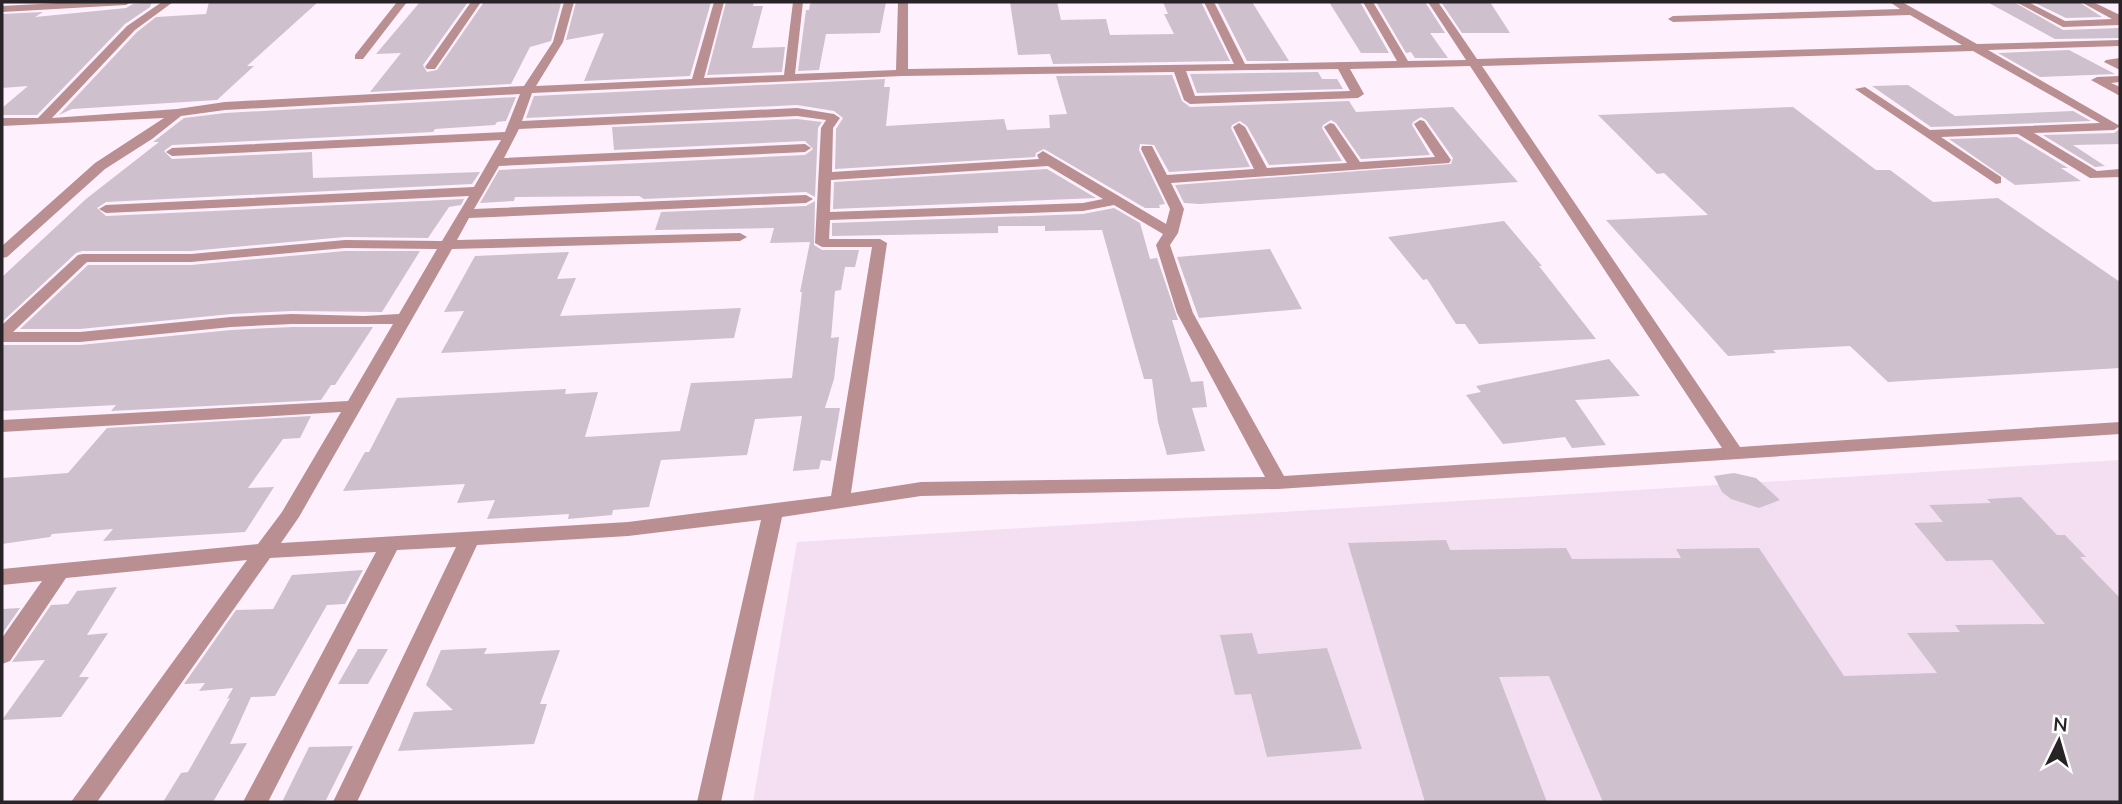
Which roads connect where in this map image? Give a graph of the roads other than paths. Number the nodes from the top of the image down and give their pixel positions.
1 (126, 2) edge
2 (168, 2) edge
3 (402, 2) edge
4 (476, 2) edge
5 (569, 2) edge
6 (719, 2) edge
7 (797, 2) edge
8 (903, 2) edge
9 (1209, 2) edge
10 (1368, 2) edge
11 (1433, 2) edge
12 (1895, 2) edge
13 (2021, 2) edge
14 (2086, 2) edge
15 (102, 3) edge
16 (31, 5) edge
17 (2, 9) edge
18 (1912, 12) junction
19 (1673, 19) dead end
20 (2120, 21) edge
21 (2120, 43) edge
22 (1975, 48) junction
23 (359, 57) dead end
24 (2120, 61) edge
25 (1472, 63) junction
26 (1404, 64) junction
27 (1342, 65) junction
28 (431, 66) dead end
29 (1241, 67) junction
30 (2120, 67) edge
31 (1179, 69) junction
32 (902, 74) junction
33 (789, 79) junction
34 (2120, 79) edge
35 (697, 83) junction
36 (1861, 89) dead end
37 (526, 92) junction
38 (2120, 92) edge
39 (177, 113) junction
40 (2, 122) edge
41 (41, 122) junction
42 (1420, 124) dead end
43 (1239, 127) dead end
44 (1330, 127) dead end
45 (513, 130) junction
46 (2020, 130) junction
47 (1928, 134) junction
48 (806, 148) dead end
49 (1147, 149) dead end
50 (1038, 151) dead end
51 (172, 152) dead end
52 (495, 162) junction
53 (1050, 162) junction
54 (1356, 166) junction
55 (1263, 173) junction
56 (2120, 173) edge
57 (826, 176) junction
58 (1164, 179) junction
59 (1996, 180) dead end
60 (479, 191) junction
61 (806, 199) dead end
62 (1119, 200) junction
63 (106, 209) dead end
64 (467, 214) junction
65 (825, 216) junction
66 (1171, 233) junction
67 (740, 237) dead end
68 (449, 245) junction
69 (2, 254) edge
70 (406, 318) junction
71 (2, 335) edge
72 (354, 405) junction
73 (2, 426) edge
74 (2120, 428) edge
75 (1736, 455) junction
76 (1278, 483) junction
77 (840, 501) junction
78 (773, 512) junction
79 (470, 539) junction
80 (391, 543) junction
81 (265, 551) junction
82 (60, 571) junction
83 (2, 577) edge
84 (2, 655) edge
85 (83, 802) edge
86 (255, 802) edge
87 (345, 802) edge
88 (709, 802) edge

1 - 15 street
2 - 41 street
3 - 23 street
4 - 28 street
5 - 37 street
6 - 35 street
7 - 33 street
8 - 32 street
9 - 29 street
10 - 26 street
11 - 25 street
12 - 18 street
13 - 20 street
14 - 20 street
15 - 16 street
16 - 17 street
18 - 19 street
18 - 22 street
21 - 22 street
22 - 25 street
22 - 46 street
24 - 30 street
25 - 26 street
25 - 75 street
26 - 27 street
27 - 29 street
27 - 31 street
29 - 31 street
31 - 32 street
32 - 33 street
33 - 35 street
34 - 38 street
35 - 37 street
36 - 47 street
37 - 39 street
37 - 45 street
39 - 41 street
39 - 69 street
40 - 41 street
42 - 54 street
43 - 55 street
44 - 54 street
45 - 51 street
45 - 52 street
45 - 57 street
46 - 47 street
46 - 56 street
47 - 59 street
48 - 52 street
49 - 58 street
50 - 53 street
52 - 60 street
53 - 57 street
53 - 62 street
54 - 55 street
55 - 58 street
57 - 65 street
58 - 66 street
60 - 63 street
60 - 64 street
61 - 64 street
62 - 65 street
62 - 66 street
64 - 68 street
65 - 77 street
66 - 76 street
67 - 68 street
68 - 70 street
68 - 71 street
70 - 71 street
70 - 72 street
72 - 73 street
72 - 81 street
74 - 75 street
75 - 76 street
76 - 77 street
77 - 78 street
78 - 79 street
78 - 88 street
79 - 80 street
79 - 87 street
80 - 81 street
80 - 86 street
81 - 82 street
81 - 85 street
82 - 83 street
82 - 84 street

